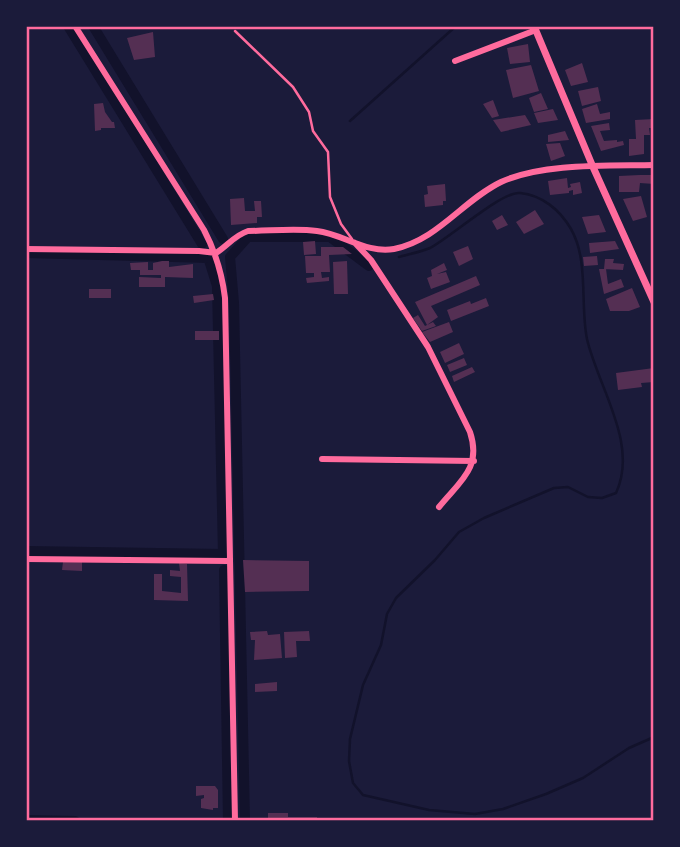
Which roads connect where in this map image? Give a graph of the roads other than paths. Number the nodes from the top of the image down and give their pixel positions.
1 (75, 26) edge
2 (535, 28) edge
3 (235, 31) dead end
4 (455, 61) dead end
5 (654, 165) edge
6 (593, 167) junction
7 (354, 242) junction
8 (26, 249) edge
9 (216, 253) junction
10 (654, 302) edge
11 (322, 459) dead end
12 (474, 461) junction
13 (439, 507) dead end
14 (26, 559) edge
15 (228, 561) junction
16 (235, 821) edge

1 - 9 street
2 - 4 street
2 - 6 street
3 - 7 lane
5 - 6 street
6 - 7 street
6 - 10 street
7 - 9 street
7 - 12 street
8 - 9 street
9 - 15 street
11 - 12 street
12 - 13 street
14 - 15 street
15 - 16 street

